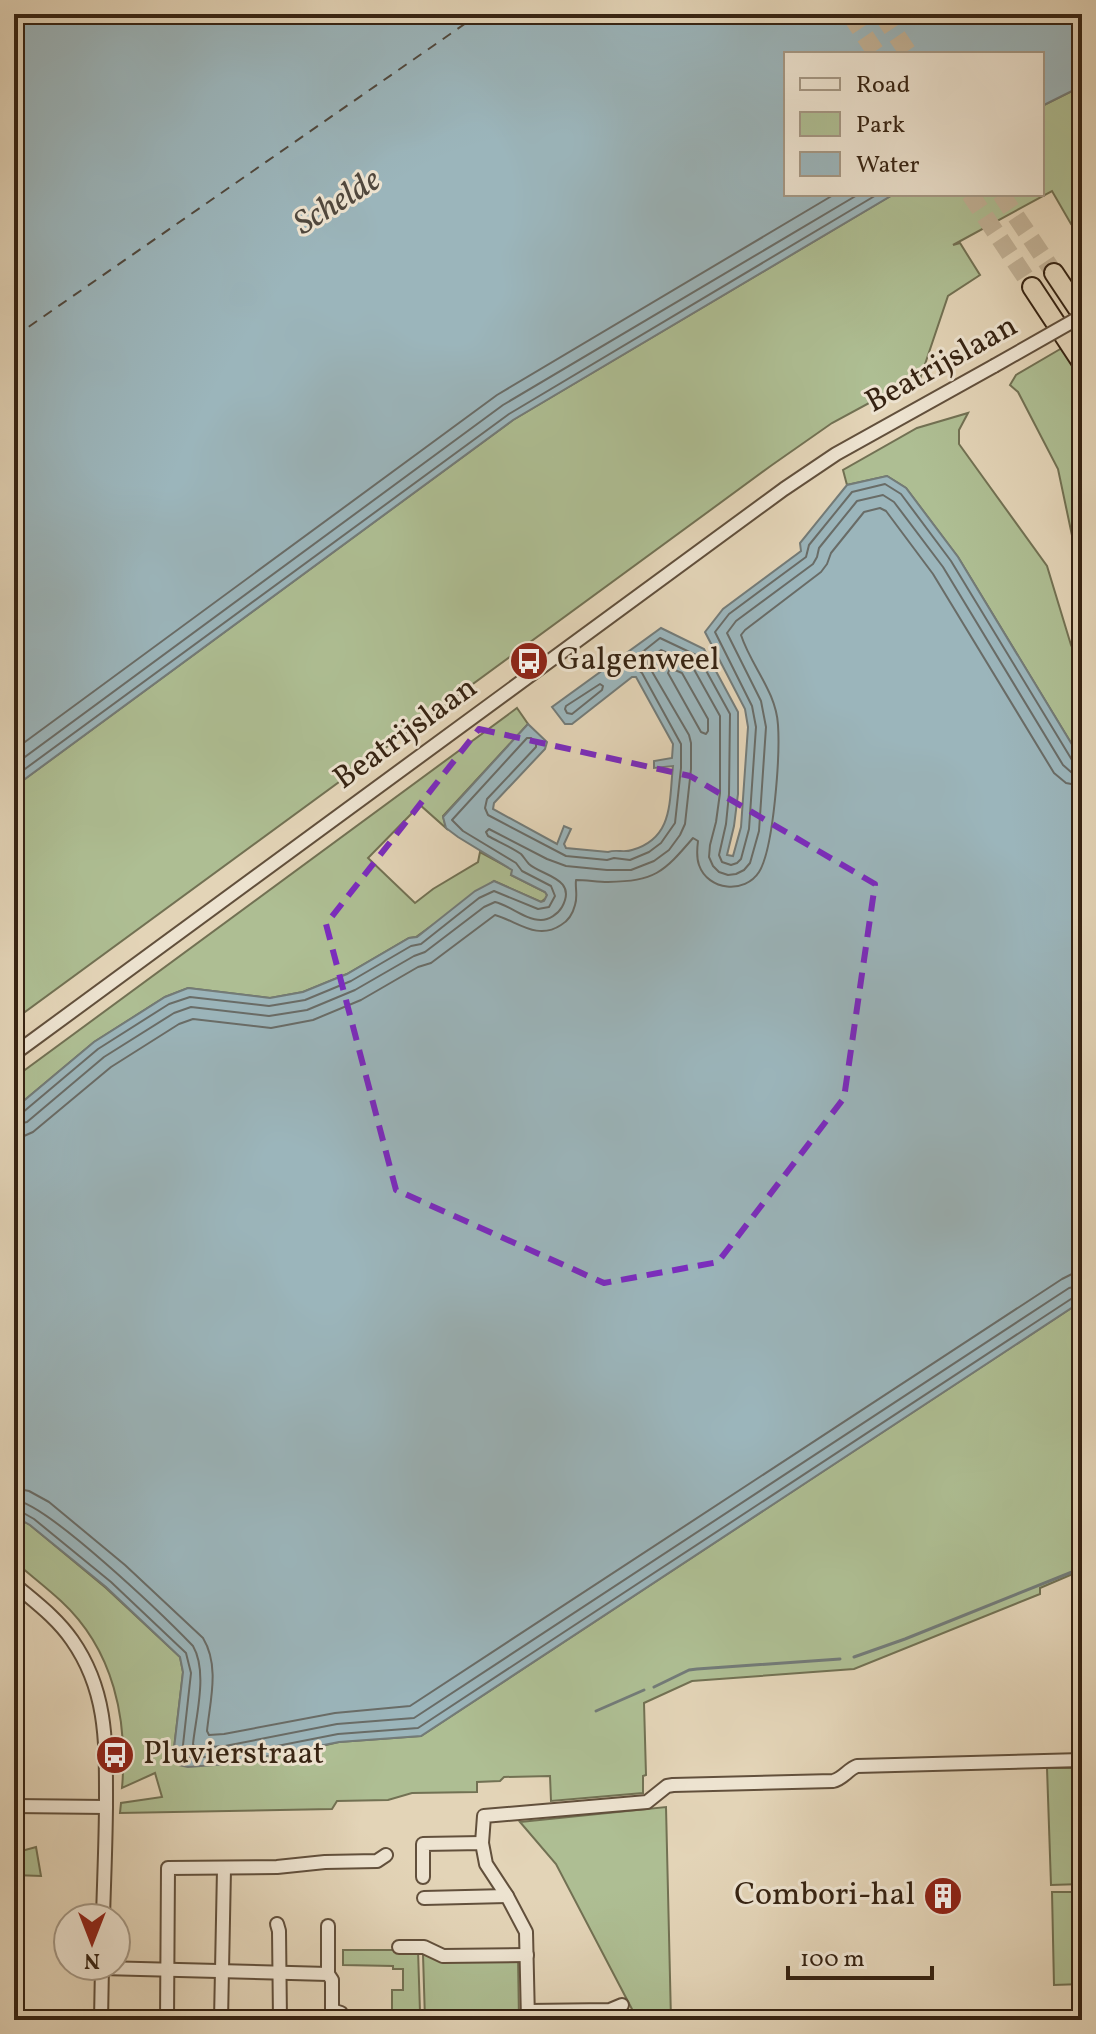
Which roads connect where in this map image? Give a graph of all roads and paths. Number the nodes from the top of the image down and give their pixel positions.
1 (1054, 273) tunnel mouth
2 (1032, 287) tunnel mouth
3 (1082, 316) edge
4 (1082, 363) edge
5 (14, 1054) edge
6 (14, 1584) edge
7 (1082, 1760) edge
8 (14, 1806) edge
9 (106, 1807) junction
10 (482, 1843) junction
11 (386, 1855) dead end
12 (224, 1869) junction
13 (423, 1877) dead end
14 (507, 1896) junction
15 (424, 1898) dead end
16 (103, 1902) edge
17 (277, 1924) dead end
18 (328, 1926) dead end
19 (399, 1947) dead end
20 (527, 1955) junction
21 (132, 1968) edge
22 (168, 1970) junction
23 (221, 1971) junction
24 (278, 1973) junction
25 (328, 1974) junction
26 (102, 1982) edge
27 (622, 2005) dead end
28 (341, 2013) dead end
29 (528, 2016) edge
30 (101, 2020) edge
31 (167, 2020) edge
32 (221, 2020) edge
33 (280, 2020) edge

1 - 3 highway
2 - 4 highway
3 - 5 street, Beatrijslaan, bridge
6 - 9 street
7 - 10 street
8 - 9 street
9 - 16 street
10 - 13 street
10 - 14 street
11 - 12 street
12 - 22 street
12 - 23 street
14 - 15 street
14 - 20 street
17 - 24 street
18 - 25 street
19 - 20 street
20 - 29 street
21 - 22 street
22 - 23 street
22 - 31 street
23 - 24 street
23 - 32 street
24 - 25 street
24 - 33 street
25 - 28 street
26 - 30 street
27 - 29 street

